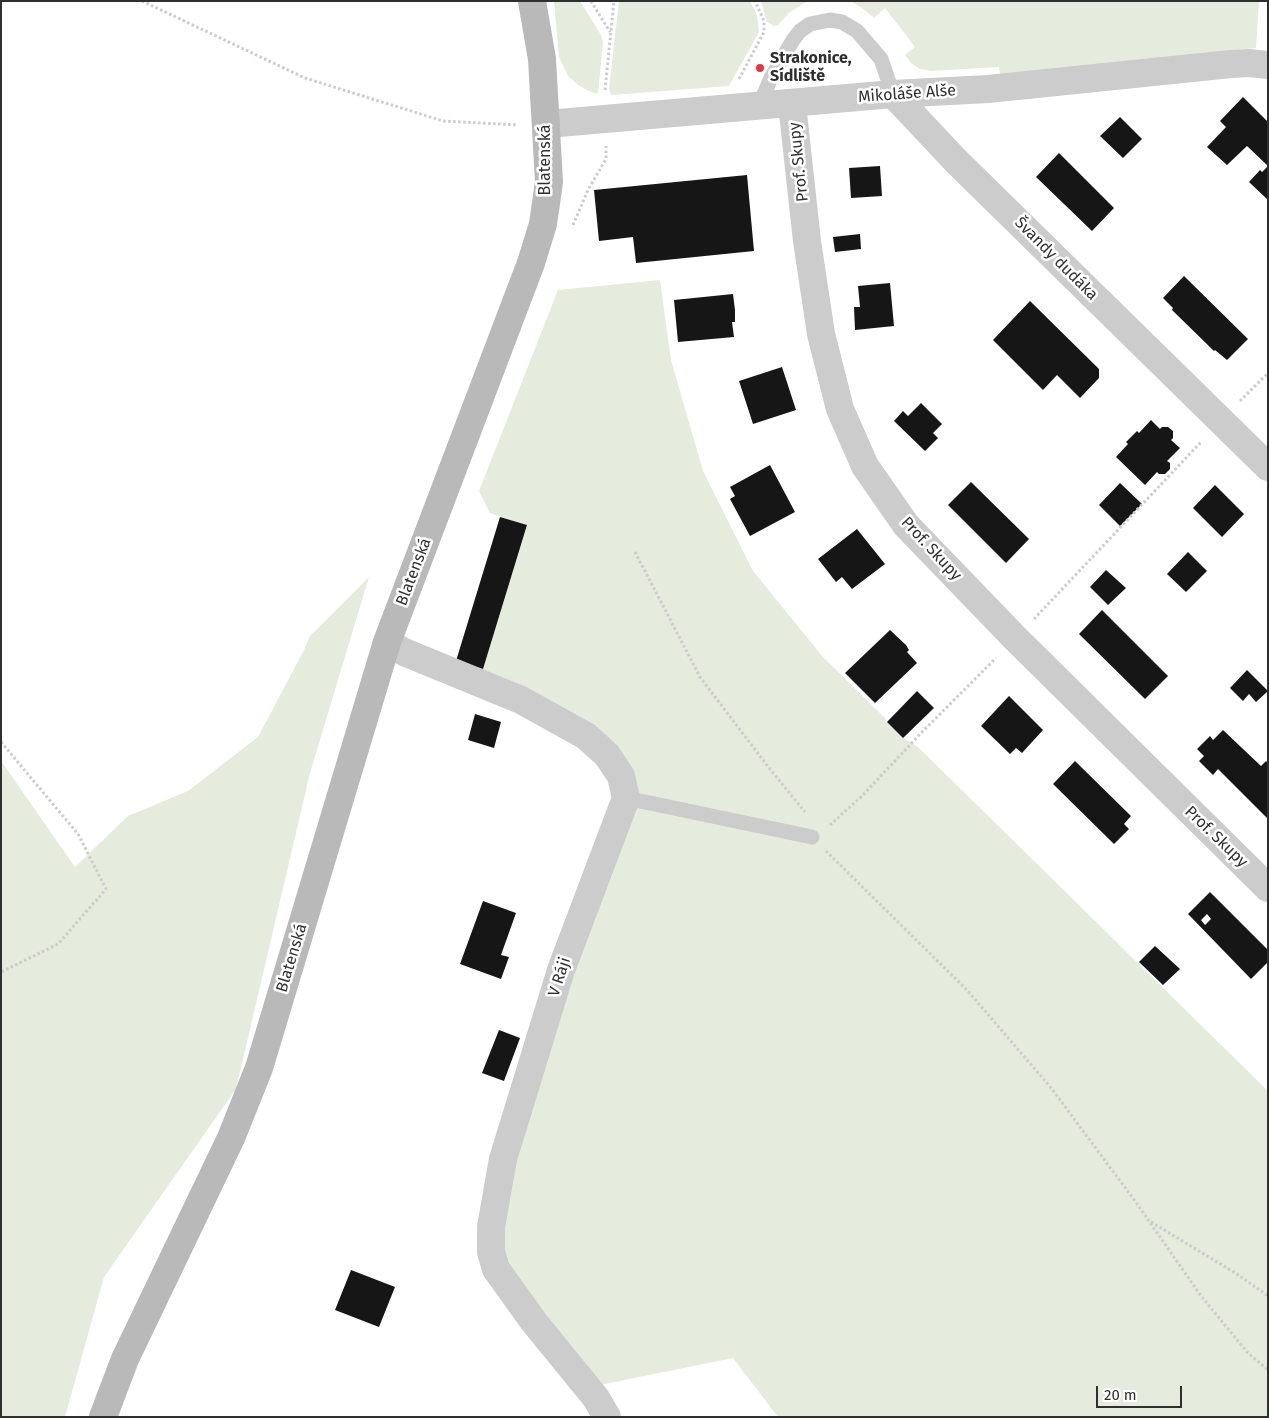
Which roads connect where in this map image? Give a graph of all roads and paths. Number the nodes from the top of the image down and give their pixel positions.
1 (142, 1) edge
2 (532, 1) edge
3 (591, 1) edge
4 (755, 1) edge
5 (611, 32) dead end
6 (1268, 65) edge
7 (893, 94) junction
8 (792, 104) junction
9 (759, 106) junction
10 (731, 108) junction
11 (547, 124) junction
12 (1268, 373) edge
13 (1221, 421) junction
14 (1268, 467) edge
15 (635, 552) dead end
16 (1015, 638) junction
17 (387, 642) junction
18 (1, 742) edge
19 (626, 798) junction
20 (812, 837) junction
21 (1268, 888) edge
22 (1, 972) edge
23 (1148, 1220) junction
24 (1268, 1296) edge
25 (1268, 1370) edge
26 (103, 1417) edge
27 (607, 1417) edge

1 - 11 path
2 - 11 street, Blatenská
3 - 5 path
4 - 10 path
6 - 7 street, Mikoláše Alše
7 - 8 street, Mikoláše Alše
7 - 9 lane
7 - 13 street, Švandy dudáka
8 - 9 street, Mikoláše Alše
8 - 16 street, Prof. Skupy
9 - 10 street, Mikoláše Alše
10 - 11 street, Mikoláše Alše
11 - 17 street, Blatenská
12 - 13 path
13 - 14 street, Švandy dudáka
13 - 16 path
15 - 20 path
16 - 20 path
16 - 21 street, Prof. Skupy
17 - 19 street
17 - 26 street, Blatenská
18 - 22 path
19 - 20 lane
19 - 27 street, V Ráji
20 - 23 path
23 - 24 path
23 - 25 path

